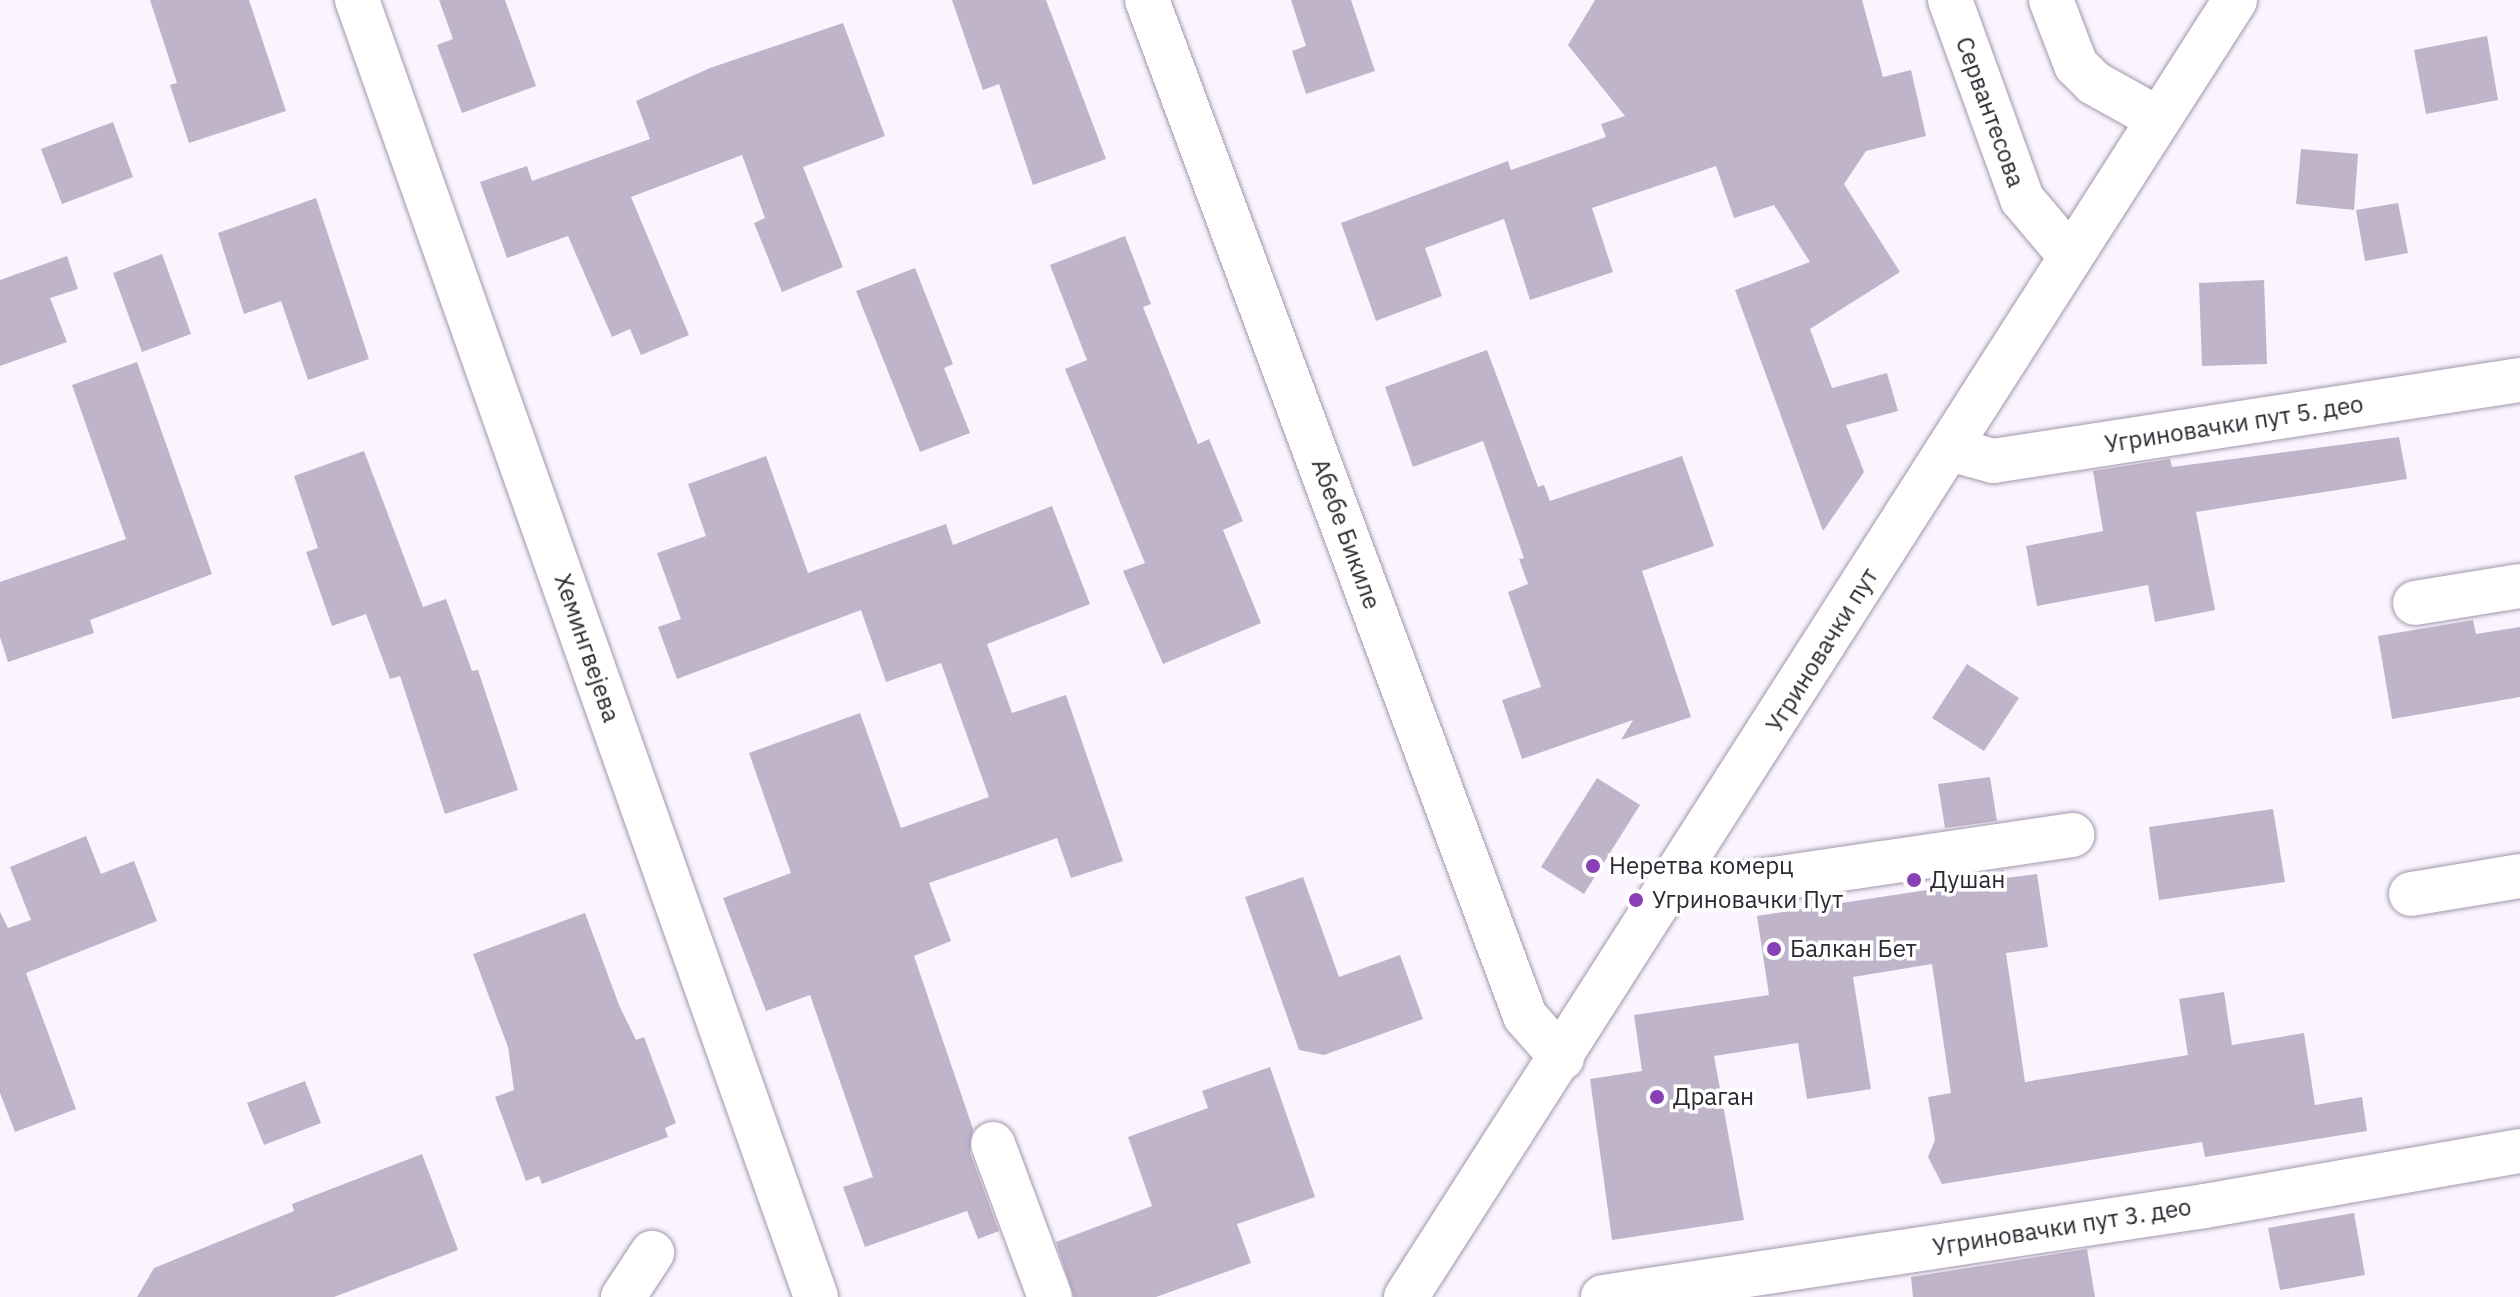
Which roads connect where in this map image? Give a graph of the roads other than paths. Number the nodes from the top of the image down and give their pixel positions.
1 (357, 0) edge
2 (1147, 0) edge
3 (1950, 0) edge
4 (2051, 0) edge
5 (2235, 0) edge
6 (2157, 118) junction
7 (2070, 256) junction
8 (2520, 380) edge
9 (1950, 449) junction
10 (2520, 586) edge
11 (2415, 603) dead end
12 (2072, 835) dead end
13 (1680, 874) junction
14 (2520, 876) edge
15 (2411, 894) dead end
16 (1562, 1058) junction
17 (993, 1144) dead end
18 (2520, 1151) edge
19 (652, 1253) dead end
20 (1411, 1295) edge
21 (623, 1297) edge
22 (816, 1297) edge
23 (1050, 1297) edge
24 (1603, 1297) edge

1 - 22 street, Хемингвејева
2 - 16 street, Абебе Бикиле
3 - 7 street, Сервантесова
4 - 6 street
5 - 6 street, Угриновачки пут
6 - 7 street, Угриновачки пут
7 - 9 street, Угриновачки пут
8 - 9 street, Угриновачки пут 5. део
9 - 13 street, Угриновачки пут
10 - 11 street
12 - 13 street
13 - 16 street, Угриновачки пут
14 - 15 street
16 - 20 street, Угриновачки пут
17 - 23 street
18 - 24 street, Угриновачки пут 3. део
19 - 21 street

